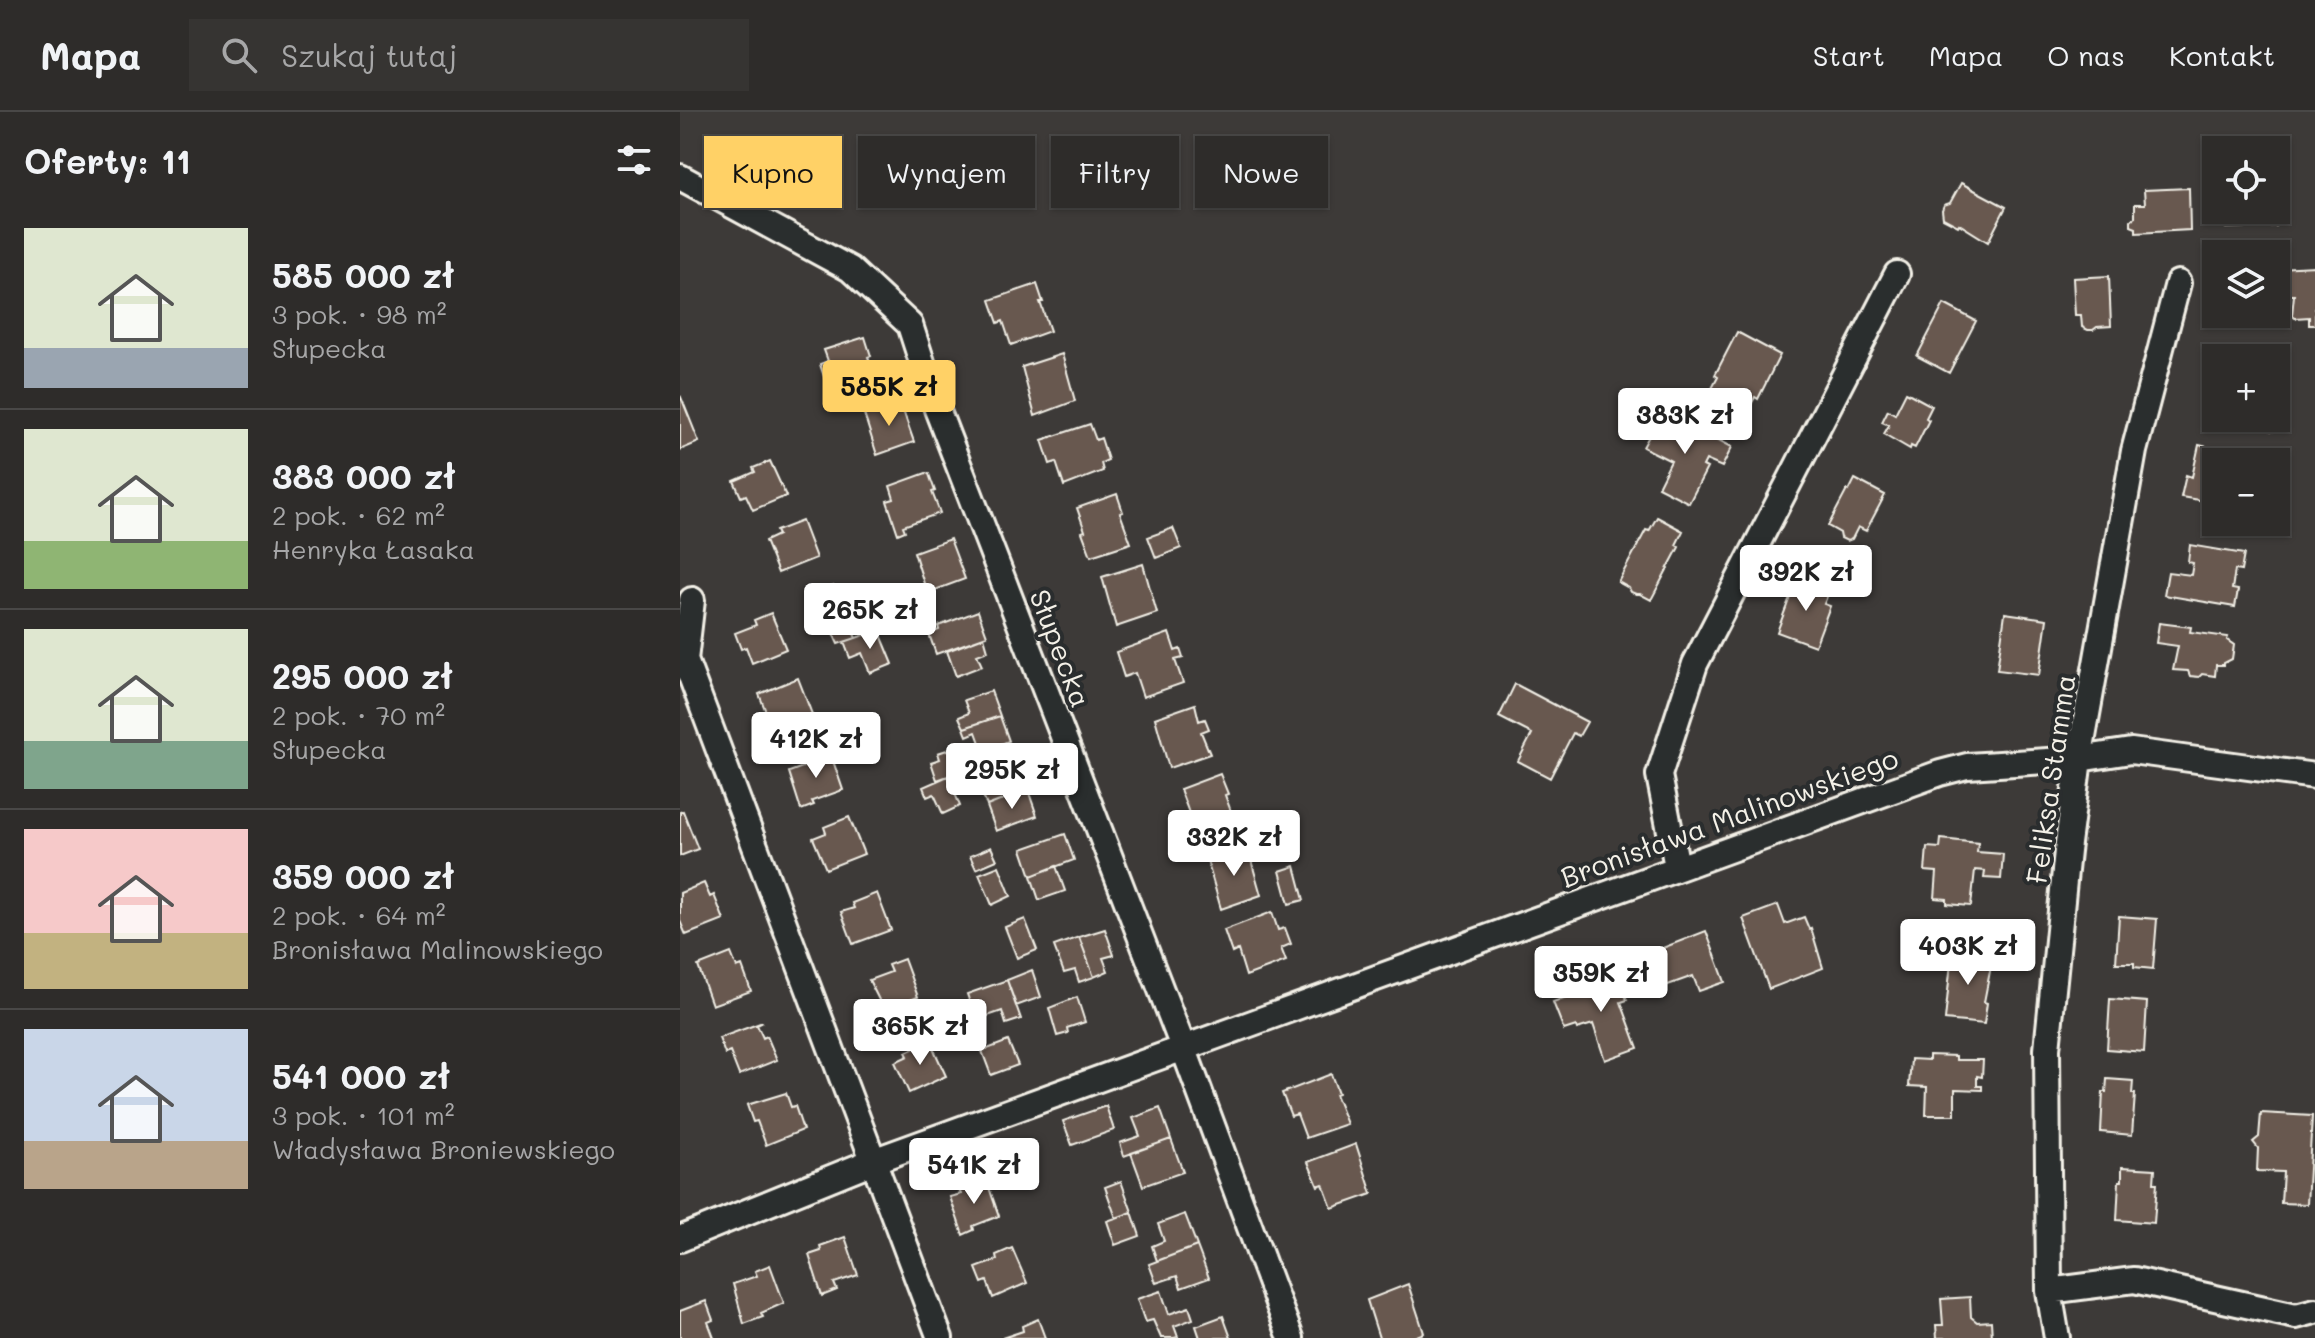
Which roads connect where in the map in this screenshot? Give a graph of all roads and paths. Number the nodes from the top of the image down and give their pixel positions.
1 (680, 177) edge
2 (1897, 274) dead end
3 (2178, 283) dead end
4 (692, 600) dead end
5 (2079, 759) junction
6 (2315, 776) edge
7 (1677, 867) junction
8 (1183, 1047) junction
9 (873, 1161) junction
10 (680, 1239) edge
11 (2049, 1291) junction
12 (2315, 1311) edge
13 (940, 1338) edge
14 (1291, 1338) edge
15 (2057, 1338) edge

1 - 8 street, Słupecka
2 - 7 street
3 - 5 street, Feliksa Stamma
4 - 9 street
5 - 6 street, Bronisława Malinowskiego
5 - 7 street, Bronisława Malinowskiego
5 - 11 street, Feliksa Stamma
7 - 8 street, Bronisława Malinowskiego
8 - 9 street, Bronisława Malinowskiego
8 - 14 street, Słupecka
9 - 10 street, Bronisława Malinowskiego
9 - 13 street
11 - 12 street
11 - 15 street, Feliksa Stamma

